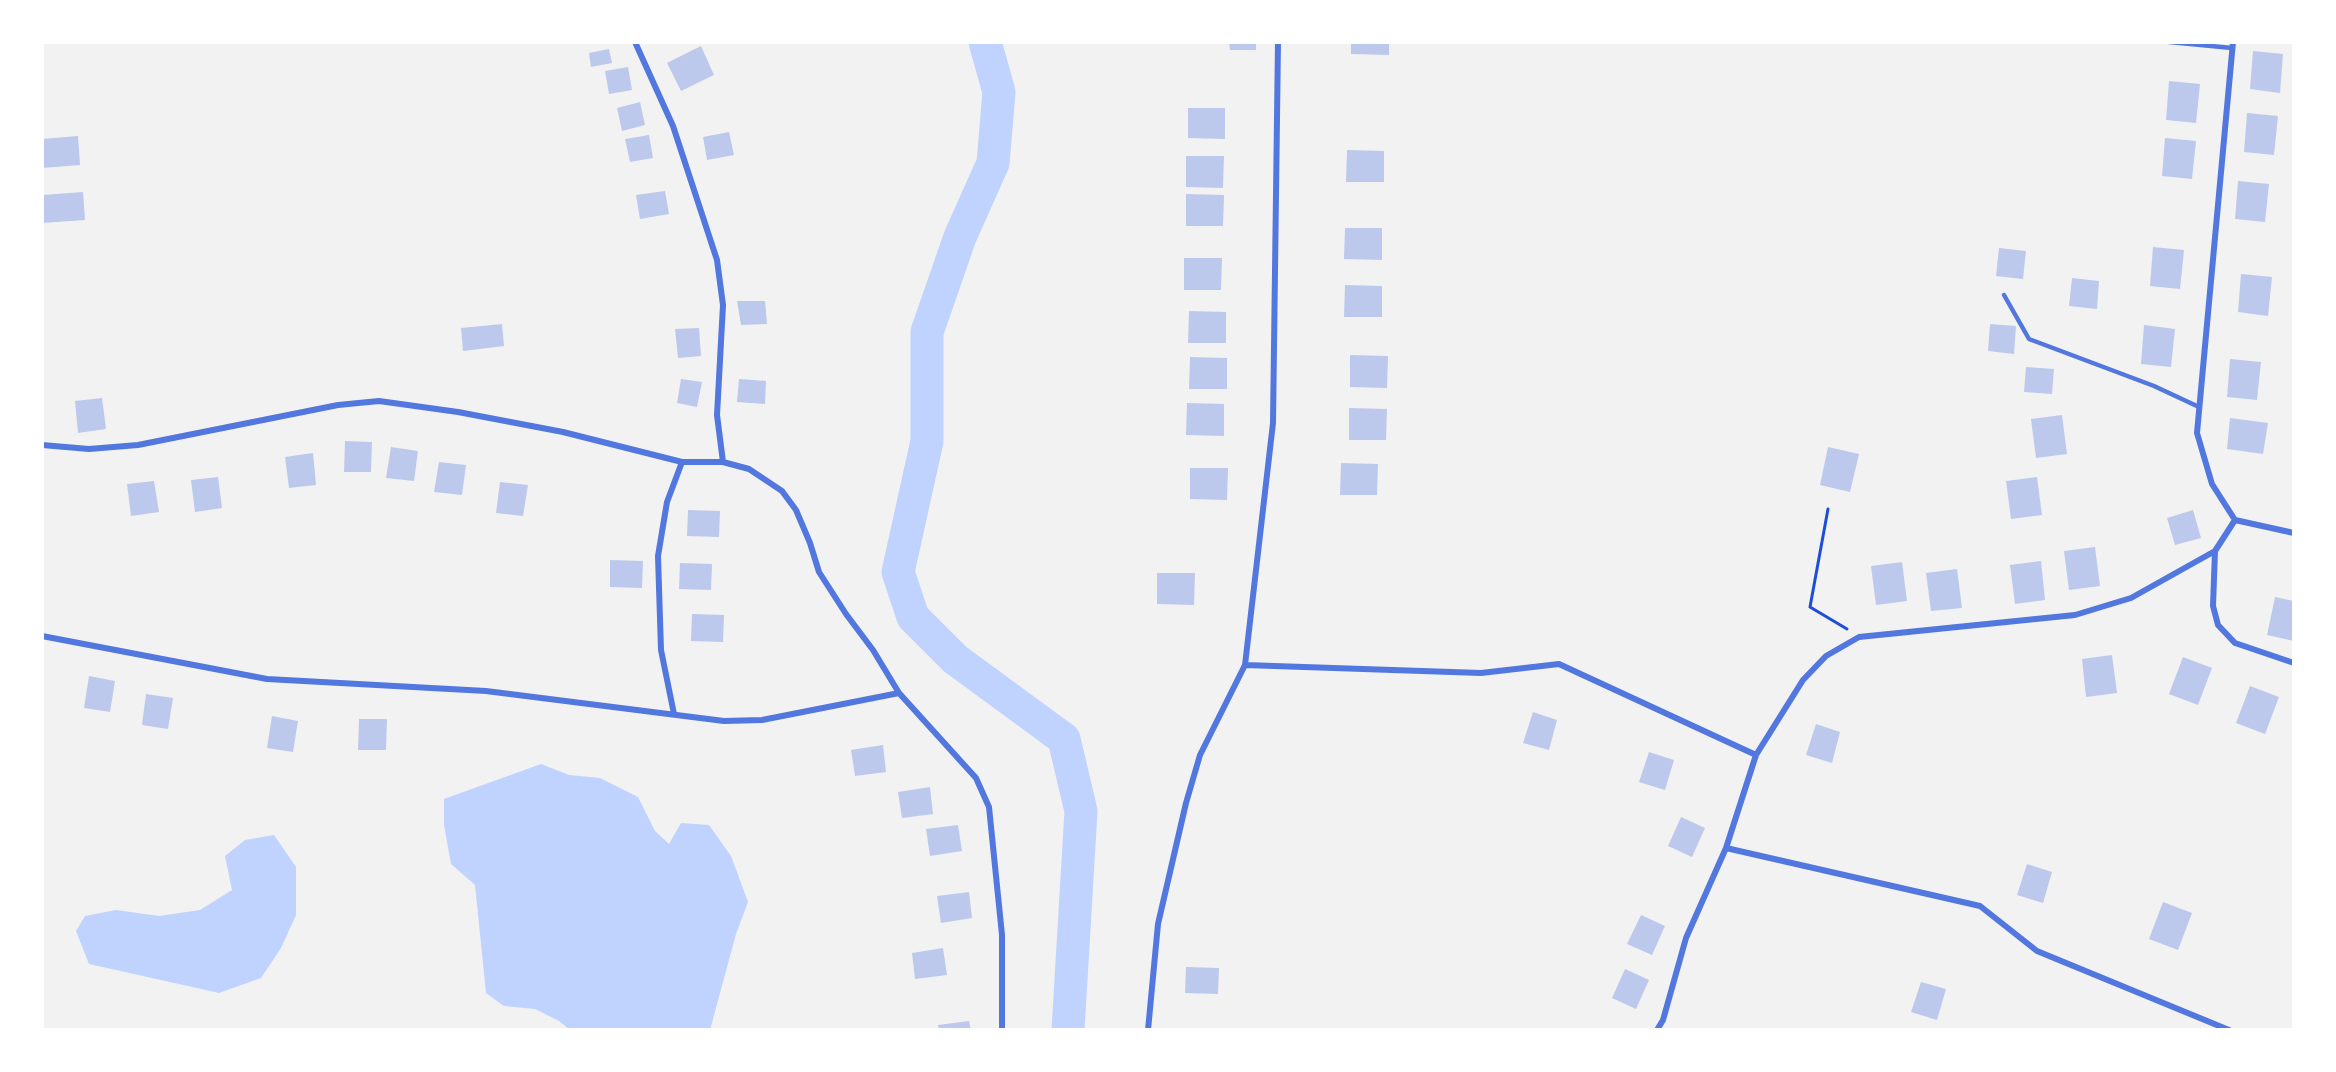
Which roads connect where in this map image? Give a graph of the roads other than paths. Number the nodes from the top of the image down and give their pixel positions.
1 (635, 42) edge
2 (1278, 42) edge
3 (2169, 42) edge
4 (2232, 45) edge
5 (2004, 295) dead end
6 (2199, 407) junction
7 (42, 445) edge
8 (682, 462) junction
9 (723, 462) junction
10 (2235, 520) junction
11 (2294, 533) edge
12 (2216, 551) junction
13 (42, 636) edge
14 (2294, 663) edge
15 (1245, 665) junction
16 (899, 693) junction
17 (674, 714) junction
18 (1756, 755) junction
19 (1726, 848) junction
20 (1002, 1030) edge
21 (1148, 1030) edge
22 (1657, 1030) edge
23 (2229, 1030) edge

1 - 9 street
2 - 15 street
3 - 4 lane
4 - 6 street
5 - 6 lane
6 - 10 street
7 - 8 street
8 - 9 street
8 - 17 street
9 - 16 street
10 - 11 street
10 - 12 street
12 - 14 street
12 - 18 street
13 - 17 street
15 - 18 street
15 - 21 street
16 - 17 street
16 - 20 street
18 - 19 street
19 - 22 street
19 - 23 street

